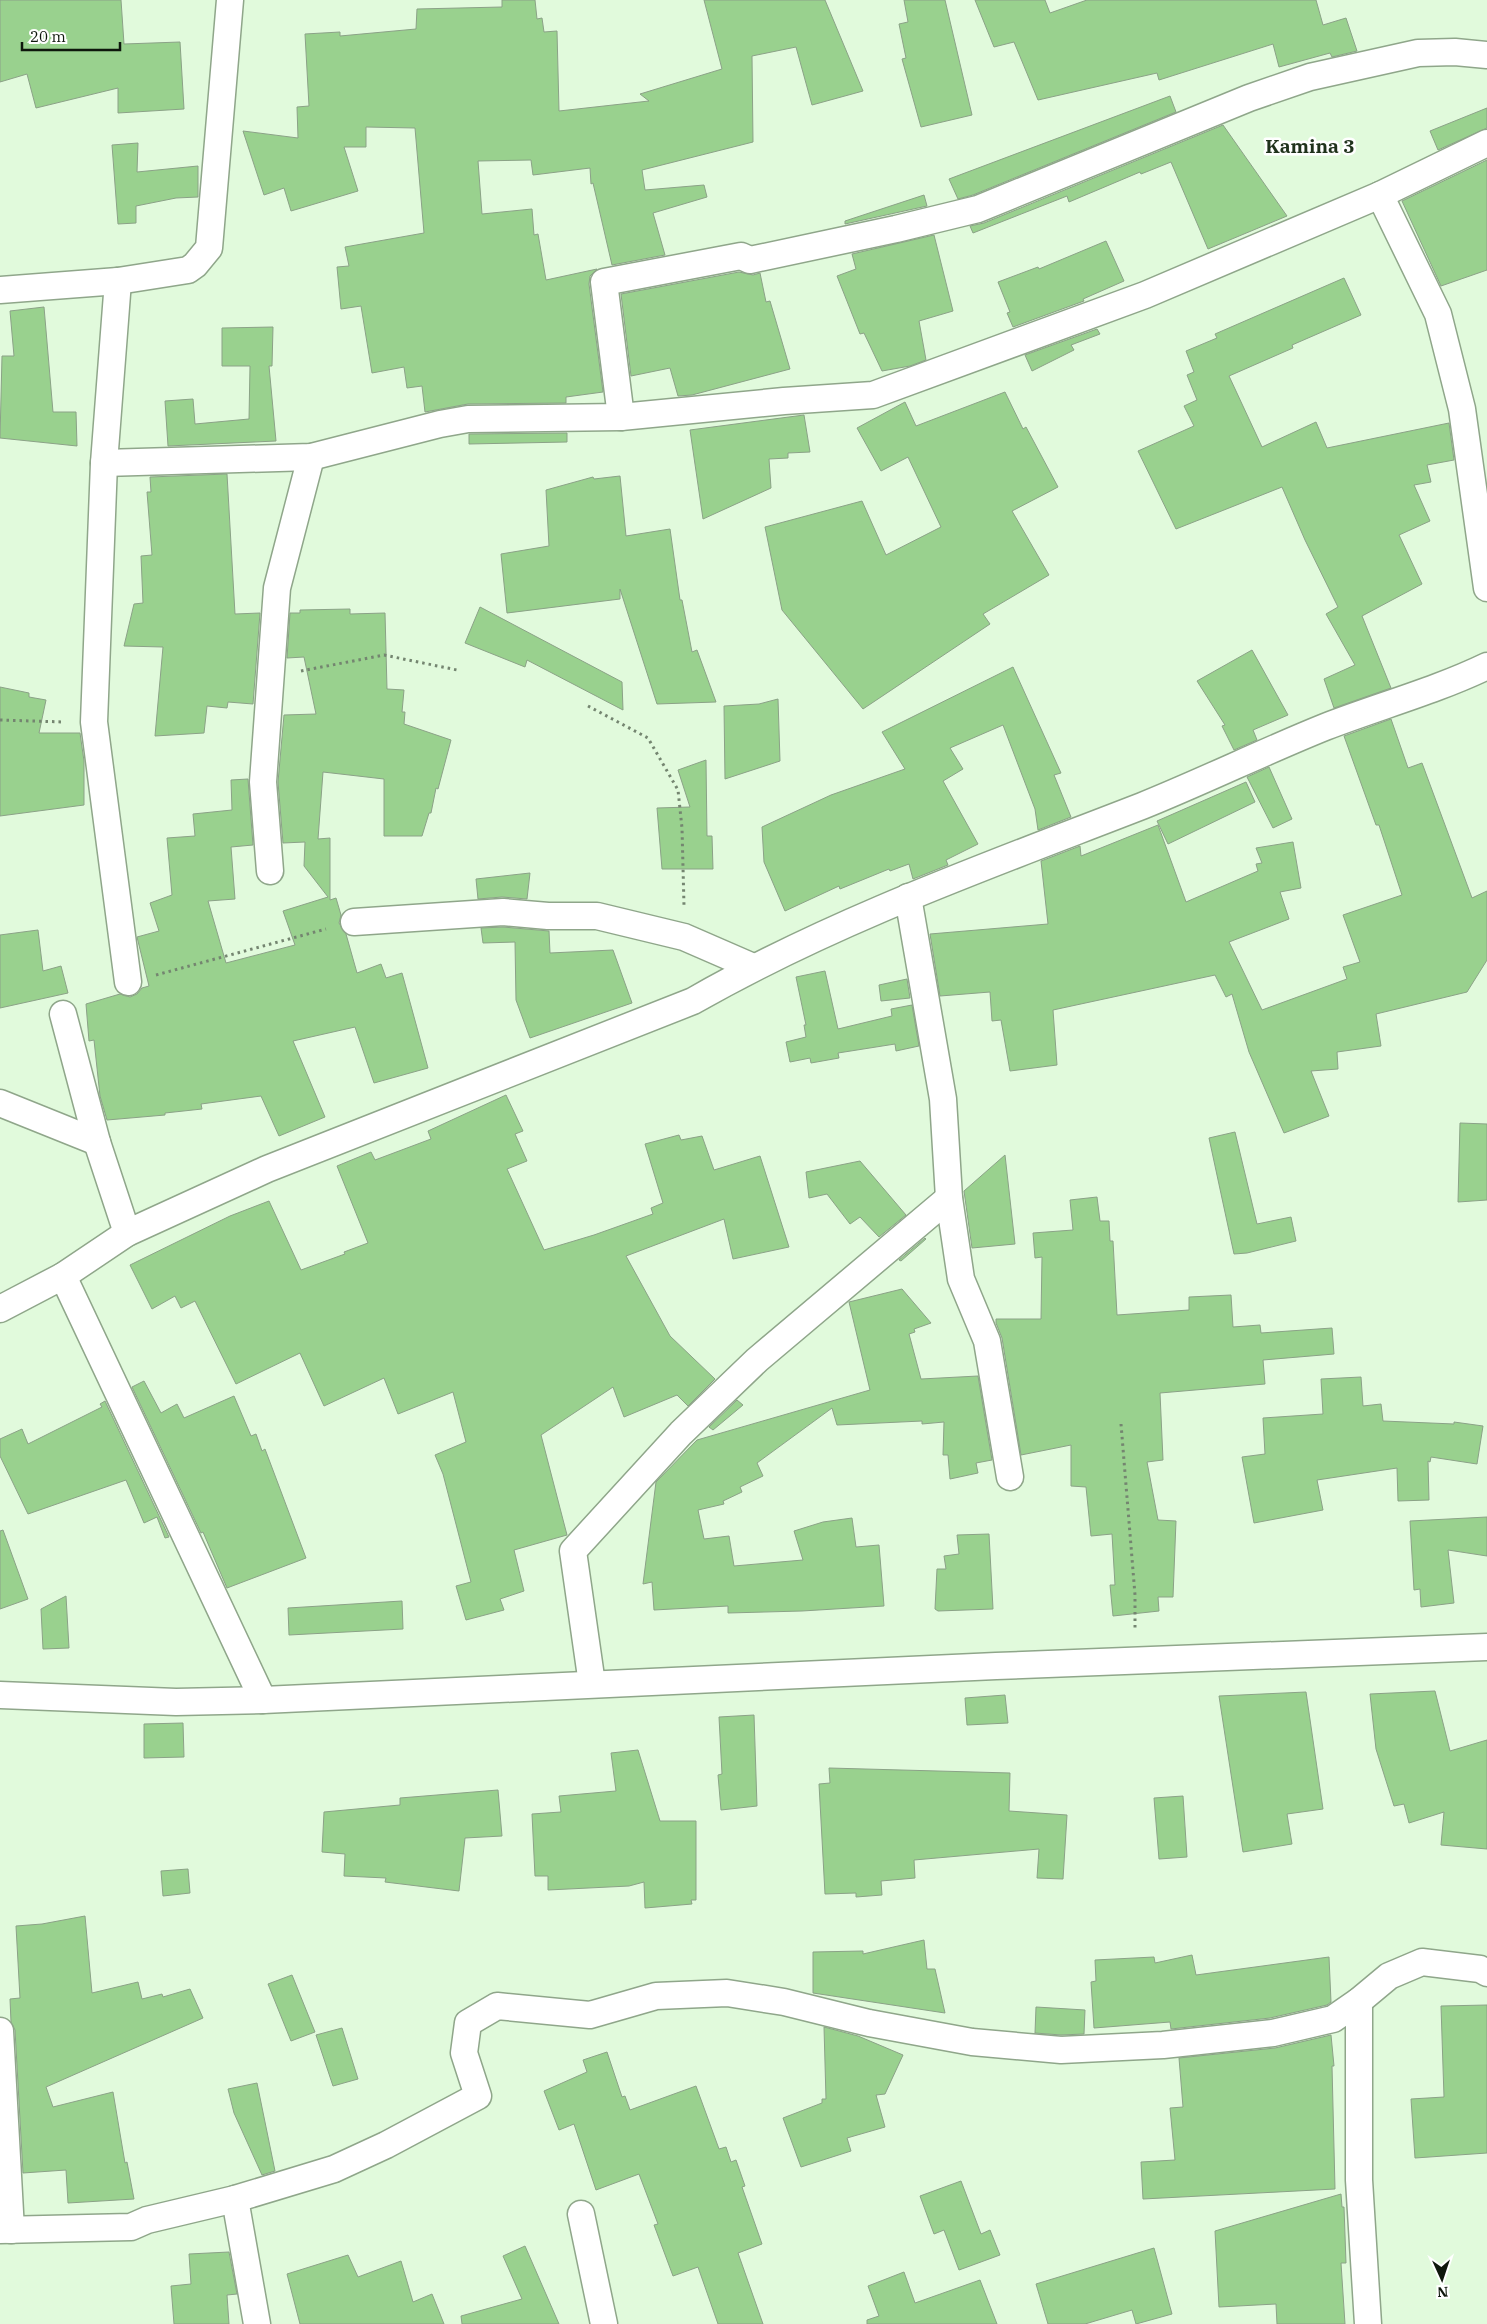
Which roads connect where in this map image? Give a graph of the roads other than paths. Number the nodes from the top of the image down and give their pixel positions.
1 (230, 0) edge
2 (1487, 55) edge
3 (1487, 143) edge
4 (1380, 195) junction
5 (118, 281) junction
6 (0, 290) edge
7 (620, 417) junction
8 (311, 457) junction
9 (104, 463) junction
10 (1487, 588) edge
11 (1487, 666) edge
12 (270, 871) dead end
13 (908, 897) junction
14 (354, 922) road end
15 (753, 967) junction
16 (128, 982) road end
17 (63, 1014) dead end
18 (0, 1103) edge
19 (97, 1142) junction
20 (949, 1198) junction
21 (127, 1233) junction
22 (63, 1276) junction
23 (0, 1309) edge
24 (1010, 1477) dead end
25 (1487, 1647) edge
26 (592, 1684) junction
27 (0, 1695) edge
28 (262, 1700) junction
29 (1487, 1973) edge
30 (1359, 2001) junction
31 (0, 2031) edge
32 (235, 2199) junction
33 (581, 2214) dead end
34 (6, 2230) edge
35 (257, 2324) edge
36 (604, 2324) edge
37 (1368, 2324) edge

1 - 5 street
2 - 7 street
3 - 4 street
4 - 7 street
4 - 10 street
5 - 6 street
5 - 9 street
7 - 8 street
8 - 9 street
8 - 12 street
9 - 16 street
11 - 13 street
13 - 15 street
13 - 20 street
14 - 15 street
15 - 21 street
17 - 19 street
18 - 19 street
19 - 21 street
20 - 24 street
20 - 26 street
21 - 22 street
22 - 23 street
22 - 28 street
25 - 26 street
26 - 28 street
27 - 28 street
29 - 30 street
30 - 32 street
30 - 37 street
31 - 34 street
32 - 34 street
32 - 35 street
33 - 36 street

